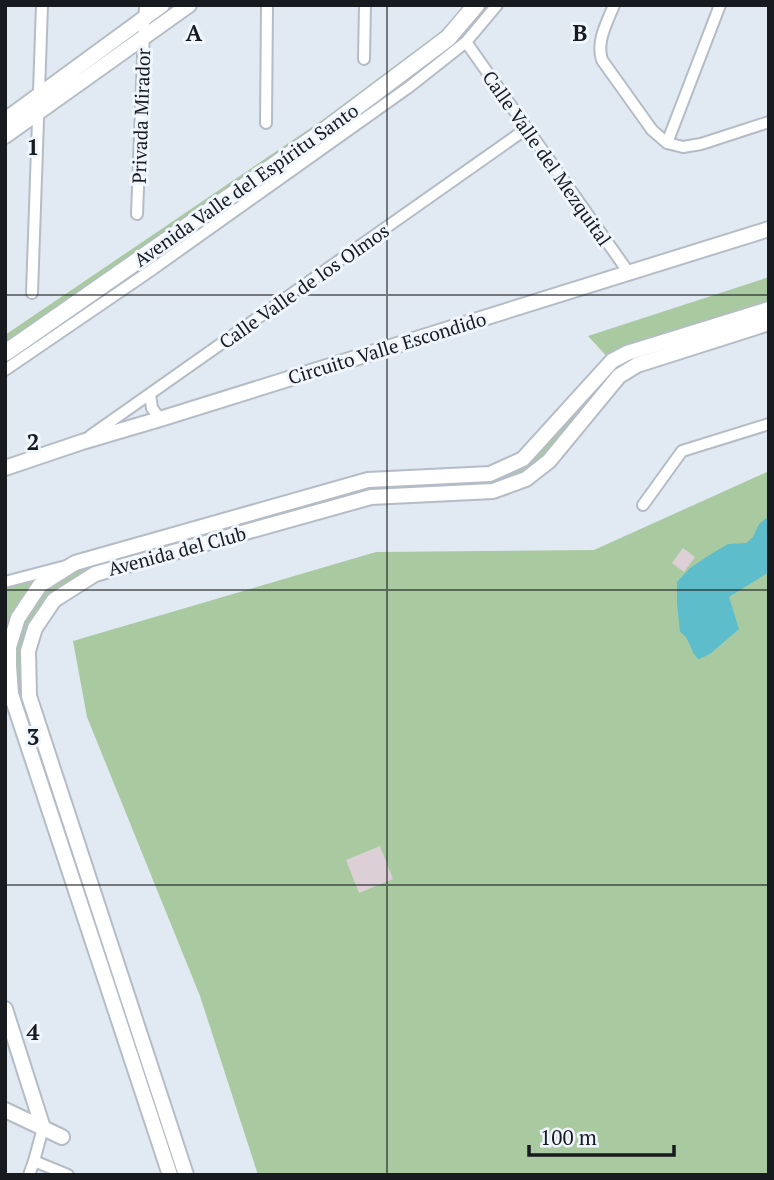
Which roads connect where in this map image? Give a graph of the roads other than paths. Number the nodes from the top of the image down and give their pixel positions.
1 (42, 5) edge
2 (162, 5) edge
3 (189, 5) edge
4 (267, 5) edge
5 (365, 5) edge
6 (477, 5) edge
7 (497, 5) edge
8 (614, 5) edge
9 (720, 5) edge
10 (145, 12) edge
11 (144, 37) junction
12 (466, 42) junction
13 (364, 59) dead end
14 (39, 96) junction
15 (37, 114) junction
16 (5, 120) edge
17 (769, 122) edge
18 (266, 123) dead end
19 (526, 129) junction
20 (5, 136) edge
21 (667, 143) junction
22 (137, 214) dead end
23 (769, 229) edge
24 (629, 273) junction
25 (32, 293) dead end
26 (769, 309) edge
27 (769, 323) edge
28 (5, 353) edge
29 (652, 353) junction
30 (5, 370) edge
31 (150, 394) junction
32 (160, 419) junction
33 (769, 424) edge
34 (82, 442) junction
35 (5, 468) edge
36 (643, 505) dead end
37 (90, 559) junction
38 (75, 563) junction
39 (95, 574) junction
40 (5, 582) edge
41 (5, 675) edge
42 (11, 694) junction
43 (5, 1009) edge
44 (5, 1110) edge
45 (43, 1128) junction
46 (62, 1137) dead end
47 (178, 1152) junction
48 (163, 1157) junction
49 (34, 1161) junction
50 (29, 1175) edge
51 (68, 1175) edge
52 (170, 1175) edge
53 (186, 1175) edge

1 - 14 street
2 - 10 street
3 - 11 street
4 - 18 street
5 - 13 street
6 - 28 main road, Avenida Valle del Espíritu Santo
7 - 12 street
8 - 21 street
9 - 21 street
10 - 11 street, Privada Mirador
10 - 14 street
11 - 15 street
11 - 22 street, Privada Mirador
12 - 19 street, Calle Valle del Mezquital
12 - 30 street
14 - 15 street
14 - 16 street
15 - 20 street
15 - 25 street
17 - 21 street
19 - 24 street, Calle Valle del Mezquital
19 - 31 street, Calle Valle de los Olmos
23 - 24 street, Circuito Valle Escondido
24 - 32 street, Circuito Valle Escondido
26 - 29 street, Avenida del Club
27 - 29 street, Avenida del Club
29 - 37 street, Avenida del Club
29 - 39 street, Avenida del Club
31 - 32 street
31 - 34 street, Calle Valle de los Olmos
32 - 34 street, Circuito Valle Escondido
33 - 36 street
34 - 35 street, Circuito Valle Escondido
37 - 38 street, Avenida del Club
37 - 39 street
38 - 40 street, Avenida del Club
38 - 42 street, Avenida del Club
39 - 47 street, Avenida del Club
41 - 42 street, Avenida del Club
42 - 48 street, Avenida del Club
43 - 45 street
44 - 45 street
45 - 46 street
45 - 49 street
47 - 48 street
47 - 53 street, Avenida del Club
48 - 52 street, Avenida del Club
49 - 50 street
49 - 51 street

